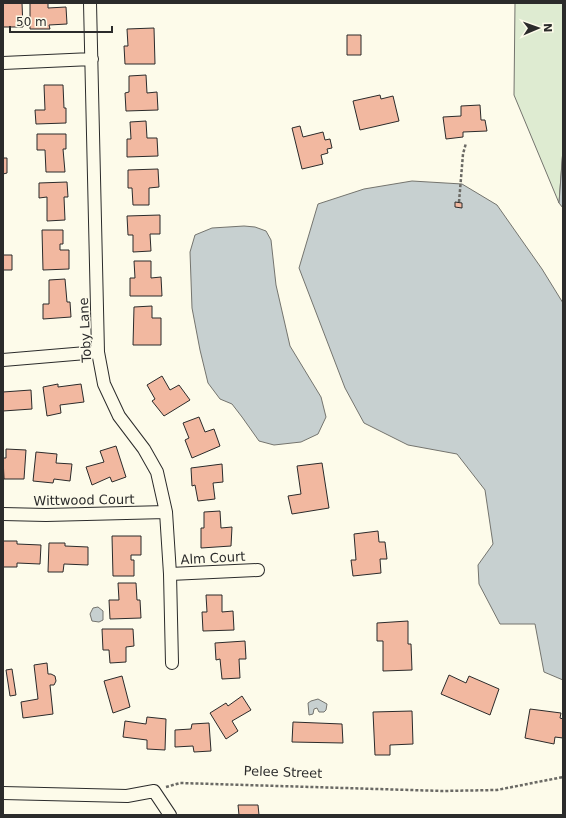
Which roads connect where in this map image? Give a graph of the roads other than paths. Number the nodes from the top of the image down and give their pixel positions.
1 (90, 3) edge
2 (92, 59) junction
3 (3, 63) edge
4 (98, 352) junction
5 (3, 360) edge
6 (166, 512) junction
7 (3, 514) edge
8 (258, 570) dead end
9 (170, 574) junction
10 (172, 663) dead end
11 (3, 793) edge
12 (170, 815) edge

1 - 2 street, Toby Lane
2 - 3 street
2 - 4 street, Toby Lane
4 - 5 street
4 - 6 street, Toby Lane
6 - 7 street, Wittwood Court
6 - 9 street, Toby Lane
8 - 9 street, Alm Court
9 - 10 street, Toby Lane
11 - 12 street

